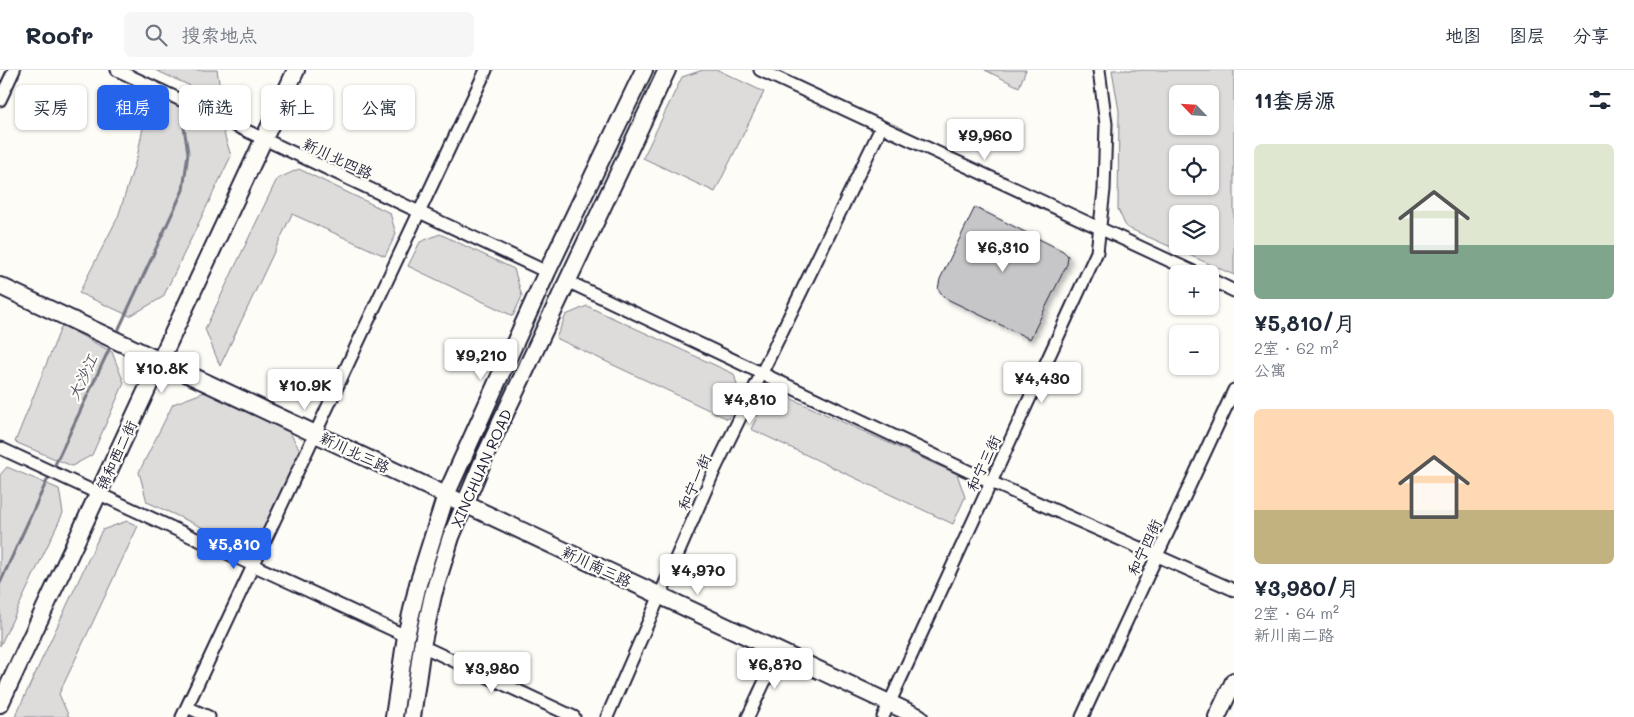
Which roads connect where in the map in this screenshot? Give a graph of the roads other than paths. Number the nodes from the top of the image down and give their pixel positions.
1 (14, 70) edge
2 (117, 70) edge
3 (296, 70) edge
4 (486, 70) edge
5 (644, 70) edge
6 (667, 70) edge
7 (760, 70) edge
8 (1099, 70) edge
9 (0, 100) edge
10 (881, 128) junction
11 (264, 139) junction
12 (419, 212) junction
13 (1100, 228) junction
14 (1179, 265) edge
15 (547, 272) junction
16 (567, 281) junction
17 (1219, 283) edge
18 (0, 286) edge
19 (1234, 290) edge
20 (160, 361) junction
21 (761, 371) junction
22 (1234, 390) edge
23 (315, 433) junction
24 (0, 448) edge
25 (991, 482) junction
26 (99, 493) junction
27 (446, 495) junction
28 (465, 504) junction
29 (1157, 556) junction
30 (253, 564) junction
31 (1234, 590) edge
32 (660, 596) junction
33 (406, 636) junction
34 (422, 646) junction
35 (779, 651) junction
36 (1234, 681) edge
37 (0, 704) edge
38 (886, 710) edge
39 (184, 712) edge
40 (208, 717) edge
41 (394, 717) edge
42 (412, 717) edge
43 (574, 717) edge
44 (607, 717) edge
45 (748, 717) edge
46 (919, 717) edge
47 (1082, 717) edge
48 (1217, 717) edge

1 - 9 street
2 - 11 street, 新川北四路
3 - 11 street, 锦和西二街
4 - 12 street
5 - 15 street, XINCHUAN ROAD
6 - 16 street, XINCHUAN ROAD
7 - 10 street
8 - 13 street, 和宁三街
10 - 13 street
10 - 21 street, 和宁一街
11 - 12 street, 新川北四路
11 - 20 street, 锦和西二街
12 - 15 street, 新川北四路
12 - 23 street
13 - 14 street
13 - 25 street, 和宁三街
15 - 27 street, XINCHUAN ROAD
16 - 21 street
16 - 28 street, XINCHUAN ROAD
17 - 19 street
18 - 20 street, 新川北三路
20 - 23 street, 新川北三路
20 - 26 street, 锦和西二街
21 - 25 street
21 - 32 street, 和宁一街
22 - 29 street, 和宁四街
23 - 27 street, 新川北三路
23 - 30 street
24 - 26 street
25 - 29 street
25 - 38 street, 和宁三街
26 - 30 street
26 - 37 street, 锦和西二街
27 - 28 street, 新川北三路
27 - 33 street, XINCHUAN ROAD
28 - 32 street, 新川南三路
28 - 34 street, XINCHUAN ROAD
29 - 31 street
29 - 47 street, 和宁四街
30 - 33 street
30 - 39 street
32 - 35 street, 新川南三路
32 - 44 street, 和宁一街
33 - 41 street, XINCHUAN ROAD
34 - 42 street, XINCHUAN ROAD
34 - 43 street
35 - 38 street, 新川南三路
35 - 45 street
36 - 48 street
38 - 46 street, 新川南三路
39 - 40 street

